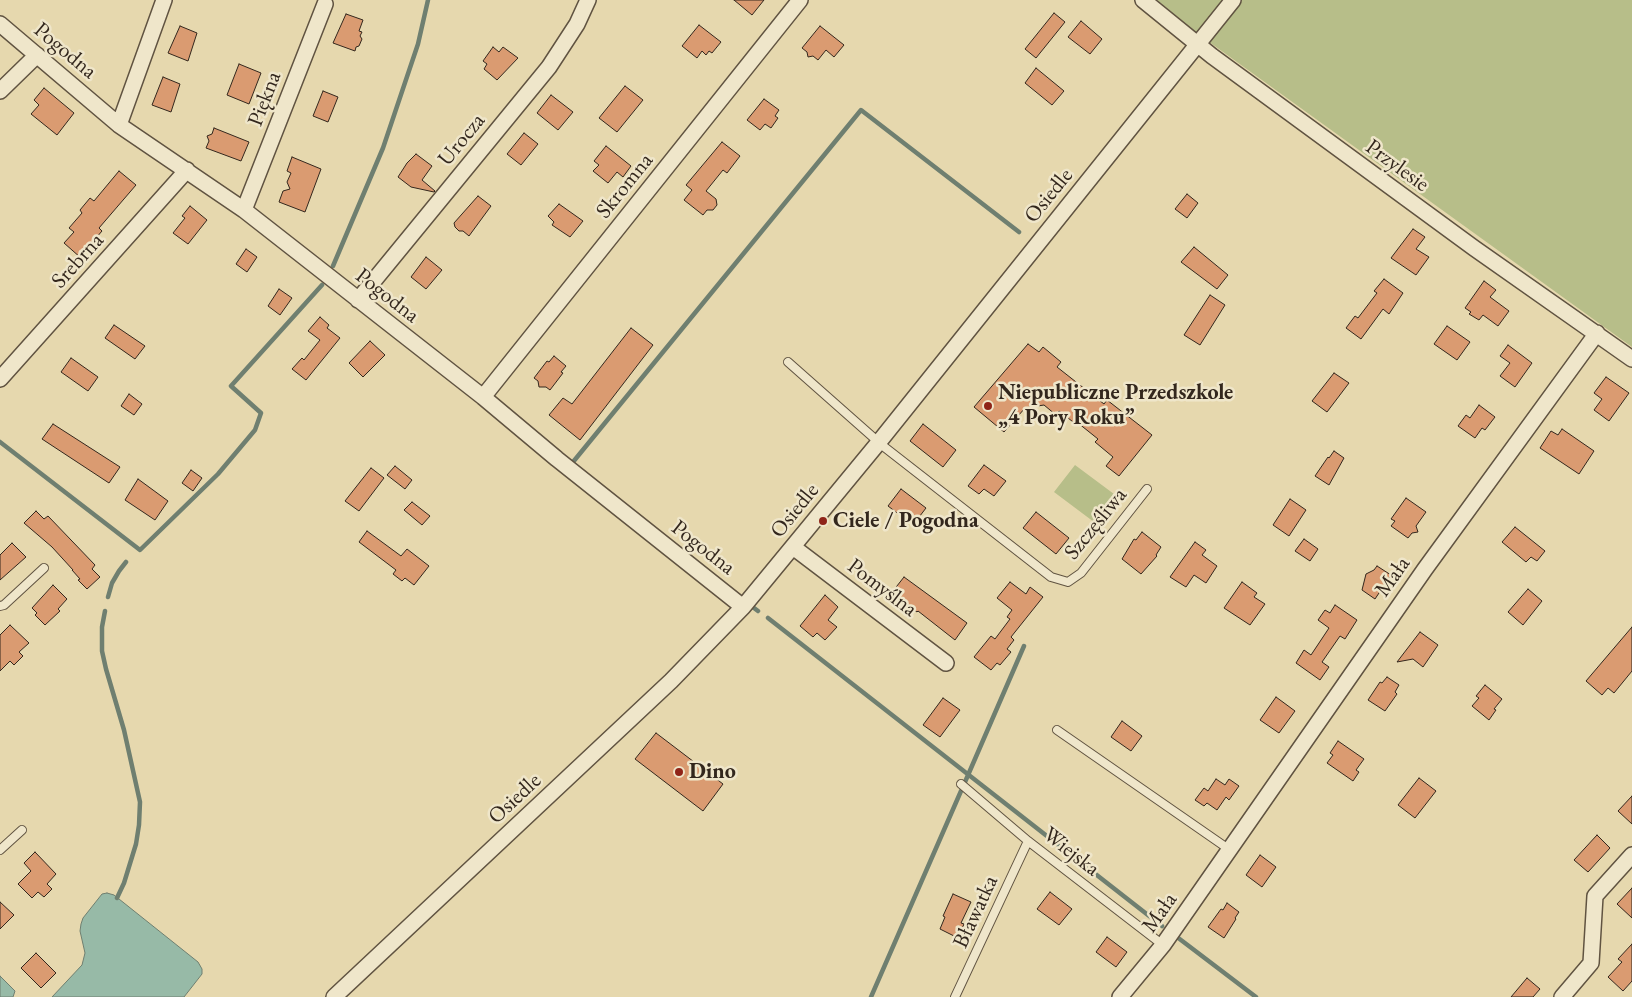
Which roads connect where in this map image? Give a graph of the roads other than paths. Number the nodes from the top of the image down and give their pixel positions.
1 (164, 0) edge
2 (588, 0) edge
3 (800, 0) edge
4 (1142, 0) edge
5 (1233, 0) edge
6 (325, 4) dead end
7 (0, 24) edge
8 (1198, 45) junction
9 (36, 55) junction
10 (0, 91) edge
11 (119, 125) junction
12 (187, 170) junction
13 (244, 210) junction
14 (358, 300) junction
15 (1597, 333) junction
16 (1632, 358) edge
17 (788, 362) dead end
18 (0, 379) edge
19 (482, 397) junction
20 (879, 442) junction
21 (1147, 488) dead end
22 (793, 547) junction
23 (44, 568) dead end
24 (0, 606) edge
25 (743, 607) junction
26 (946, 663) dead end
27 (1057, 730) dead end
28 (961, 784) dead end
29 (22, 830) dead end
30 (1028, 841) junction
31 (0, 850) edge
32 (1230, 850) junction
33 (1632, 855) edge
34 (1163, 945) junction
35 (334, 997) edge
36 (955, 997) edge
37 (1120, 997) edge
38 (1562, 997) edge

1 - 11 street
2 - 14 street, Urocza
3 - 19 street, Skromna
4 - 8 street, Przylesie
5 - 8 street, Osiedle
6 - 13 street, Piękna
7 - 9 street, Pogodna
8 - 15 street, Przylesie
8 - 20 street, Osiedle
9 - 10 street
9 - 11 street, Pogodna
11 - 12 street, Pogodna
12 - 13 street, Pogodna
12 - 18 street, Srebrna
13 - 14 street, Pogodna
14 - 19 street, Pogodna
15 - 16 street, Przylesie
15 - 32 street, Mała
17 - 20 lane, Szczęśliwa
19 - 25 street, Pogodna
20 - 21 lane, Szczęśliwa
20 - 22 street, Osiedle
22 - 25 street, Osiedle
22 - 26 street, Pomyślna
23 - 24 lane
25 - 35 street, Osiedle
27 - 32 lane
28 - 30 lane, Wiejska
29 - 31 lane
30 - 34 lane, Wiejska
30 - 36 lane, Bławatka
32 - 34 street, Mała
33 - 38 street
34 - 37 street, Mała

